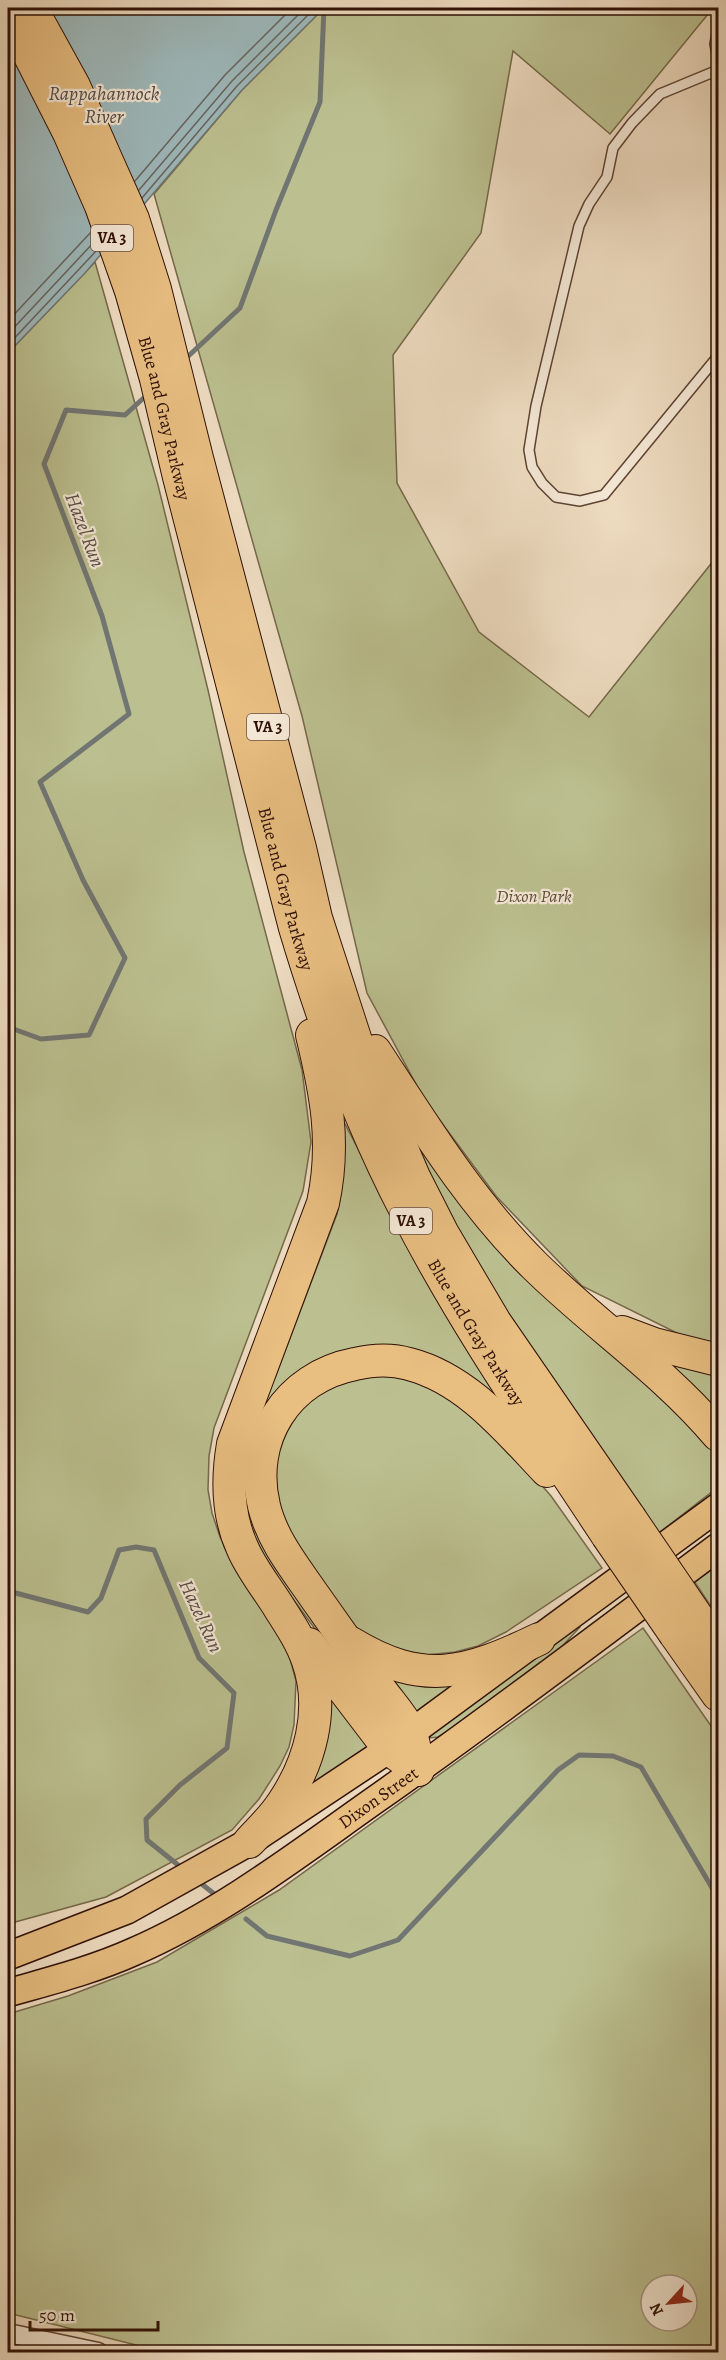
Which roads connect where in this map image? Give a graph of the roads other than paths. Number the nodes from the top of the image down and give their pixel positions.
1 (31, 8) edge
2 (8, 13) edge
3 (718, 29) edge
4 (718, 60) edge
5 (718, 70) edge
6 (718, 356) edge
7 (188, 468) junction
8 (281, 875) junction
9 (339, 995) junction
10 (595, 1319) junction
11 (718, 1360) edge
12 (718, 1435) edge
13 (718, 1507) edge
14 (618, 1527) junction
15 (718, 1547) edge
16 (280, 1609) junction
17 (687, 1626) junction
18 (345, 1640) junction
19 (539, 1640) junction
20 (718, 1647) edge
21 (718, 1695) edge
22 (400, 1741) junction
23 (418, 1770) junction
24 (249, 1842) junction
25 (8, 1956) edge
26 (8, 1993) edge
27 (8, 2333) edge
28 (72, 2350) edge
29 (98, 2352) edge

1 - 7 highway, Blue and Gray Parkway / VA 3
2 - 7 highway, Blue and Gray Parkway / VA 3
3 - 4 lane
5 - 6 lane
7 - 8 highway, Blue and Gray Parkway / VA 3
7 - 9 highway, Blue and Gray Parkway / VA 3
8 - 14 highway, Blue and Gray Parkway / VA 3
8 - 16 highway
9 - 10 highway
9 - 14 highway, Blue and Gray Parkway / VA 3
10 - 11 highway
10 - 12 highway
13 - 19 main road, Dixon Street
14 - 17 highway, Blue and Gray Parkway / VA 3, bridge
14 - 18 highway
15 - 23 main road, Dixon Street
16 - 22 highway
16 - 24 highway
17 - 20 highway, Blue and Gray Parkway / VA 3
17 - 21 highway, Blue and Gray Parkway / VA 3
18 - 19 highway
18 - 22 highway
19 - 22 main road, Dixon Street
22 - 23 highway
22 - 24 main road, Dixon Street
23 - 26 main road, Dixon Street
24 - 25 main road, Dixon Street
27 - 28 street
28 - 29 street

